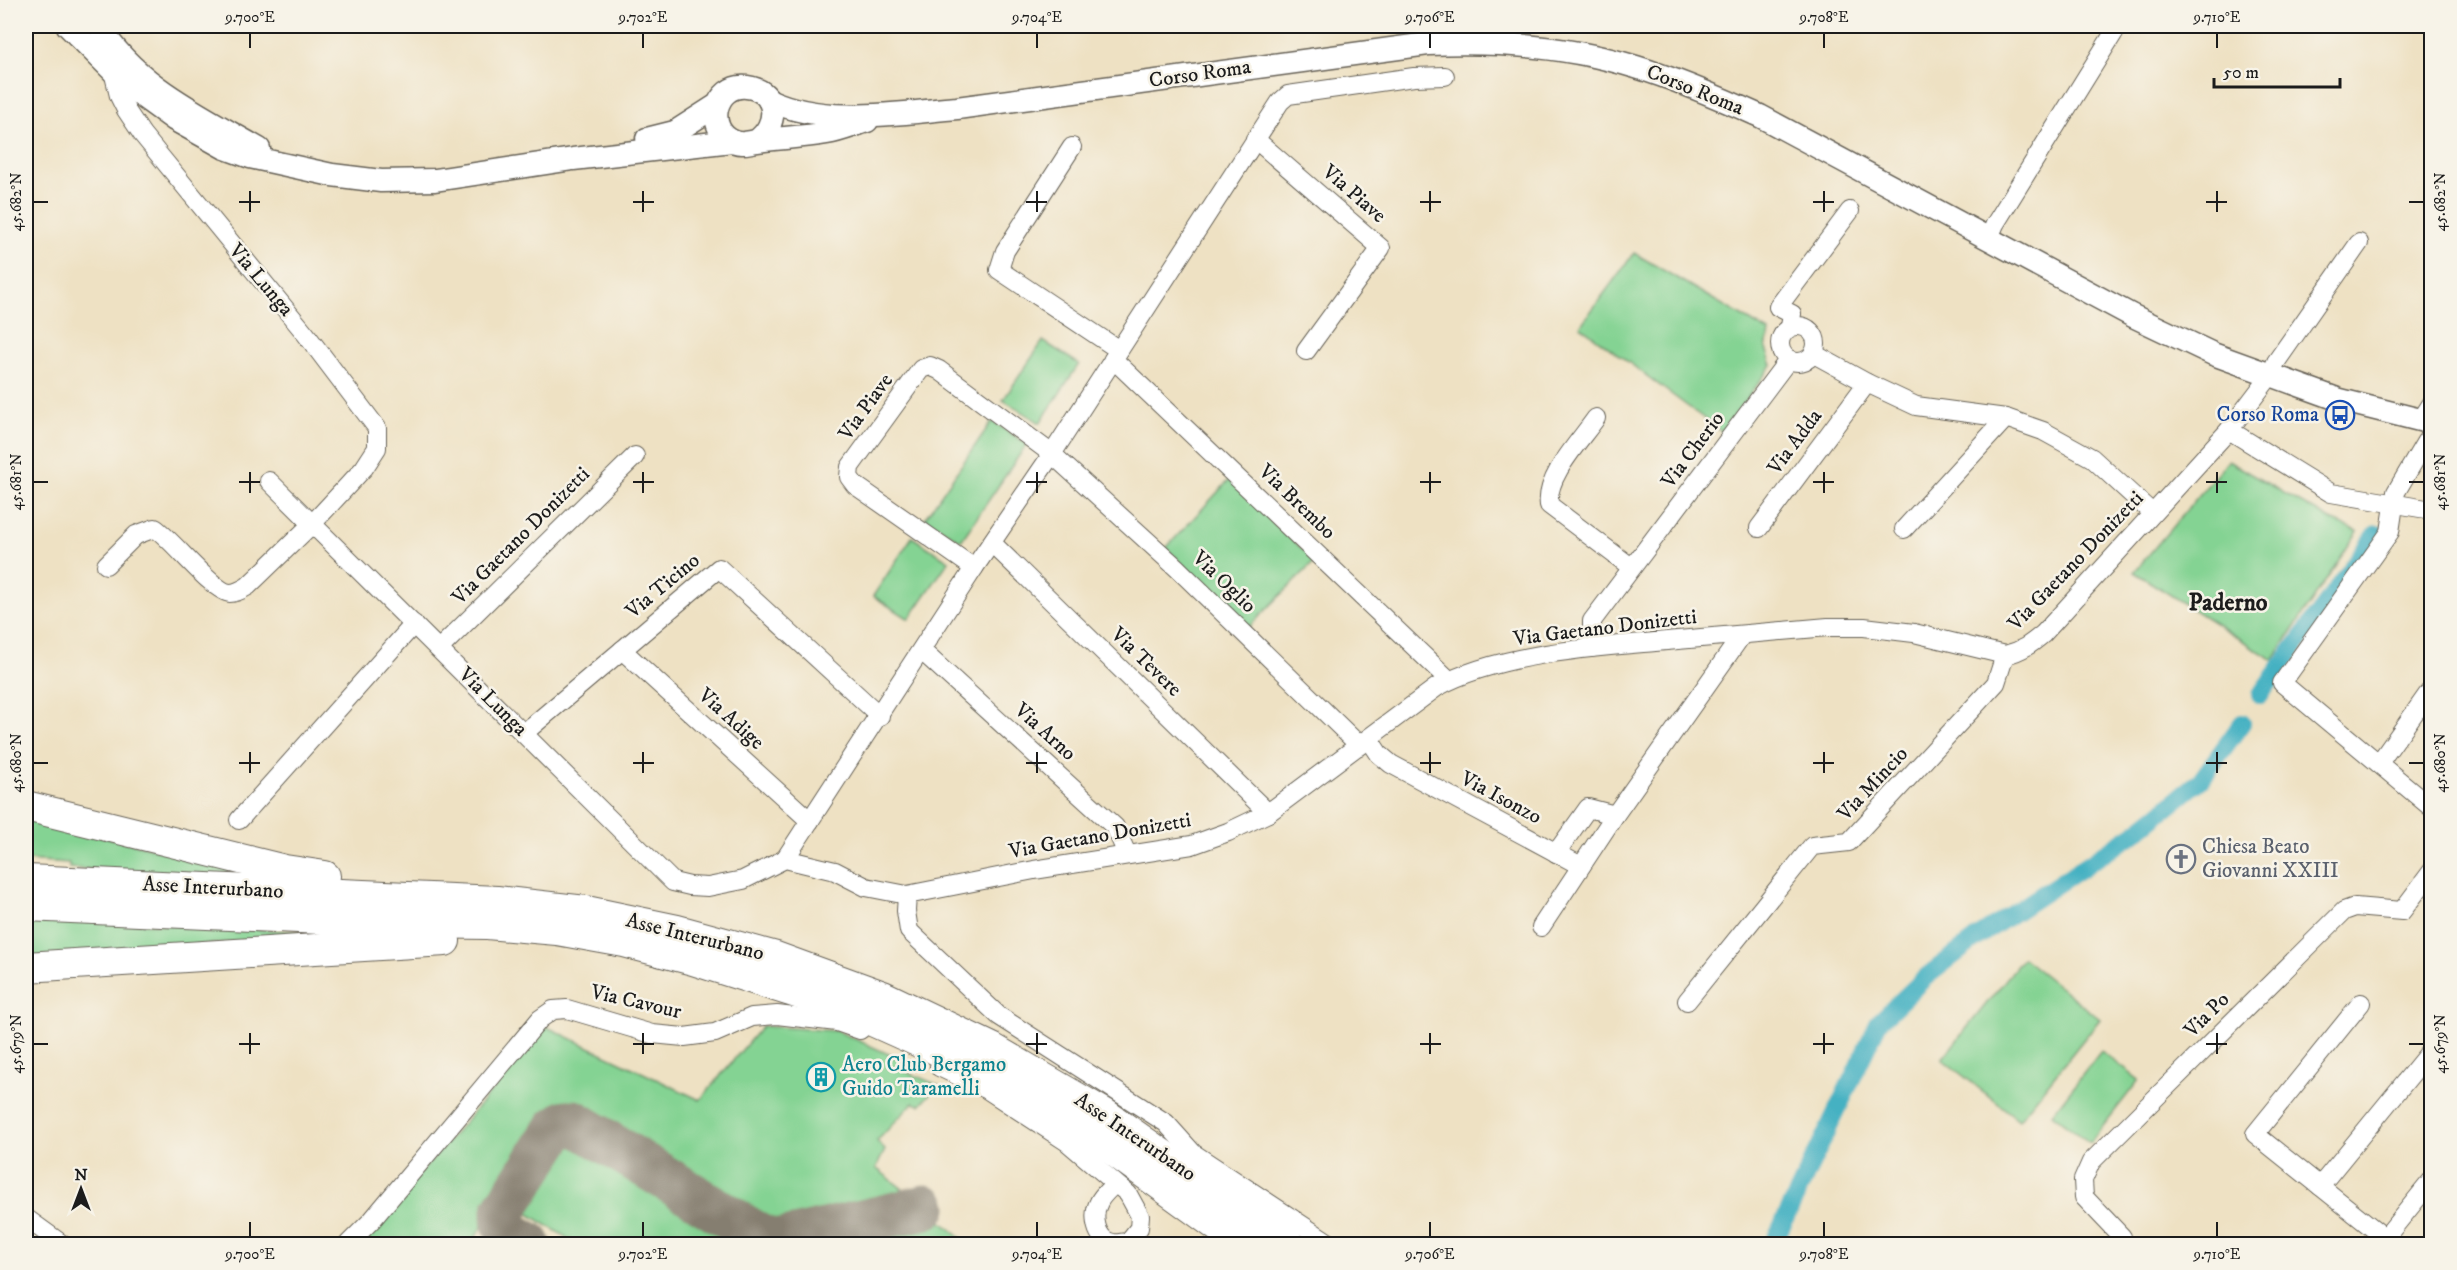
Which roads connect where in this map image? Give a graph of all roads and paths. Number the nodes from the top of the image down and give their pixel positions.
1 (68, 26) edge
2 (99, 26) edge
3 (2118, 26) edge
4 (113, 71) junction
5 (1445, 76) dead end
6 (145, 100) junction
7 (769, 100) junction
8 (717, 105) junction
9 (895, 113) junction
10 (136, 125) junction
11 (1255, 139) junction
12 (732, 141) junction
13 (756, 141) junction
14 (1072, 147) dead end
15 (573, 159) junction
16 (281, 162) junction
17 (1850, 211) dead end
18 (1989, 238) junction
19 (2359, 243) dead end
20 (1790, 327) junction
21 (1306, 351) dead end
22 (1116, 354) junction
23 (1814, 354) junction
24 (1789, 359) junction
25 (2270, 376) junction
26 (1867, 383) junction
27 (1596, 418) dead end
28 (2006, 418) junction
29 (2427, 422) edge
30 (2229, 430) junction
31 (1052, 454) junction
32 (635, 456) dead end
33 (269, 481) dead end
34 (2396, 504) junction
35 (2432, 510) edge
36 (2152, 513) junction
37 (313, 523) junction
38 (1759, 528) dead end
39 (1904, 528) dead end
40 (992, 543) junction
41 (106, 565) dead end
42 (1632, 567) junction
43 (974, 568) junction
44 (414, 624) junction
45 (1742, 635) junction
46 (1592, 648) junction
47 (439, 649) junction
48 (622, 650) junction
49 (922, 651) junction
50 (2006, 655) junction
51 (1449, 680) junction
52 (2432, 688) edge
53 (880, 716) junction
54 (524, 733) junction
55 (1365, 743) junction
56 (2379, 764) junction
57 (26, 806) edge
58 (2432, 808) edge
59 (1268, 813) junction
60 (1615, 815) junction
61 (239, 820) dead end
62 (810, 821) junction
63 (1556, 853) junction
64 (1127, 854) junction
65 (785, 860) junction
66 (1581, 866) junction
67 (2432, 872) edge
68 (26, 880) edge
69 (75, 895) junction
70 (380, 895) junction
71 (908, 895) junction
72 (26, 906) edge
73 (1541, 927) dead end
74 (26, 968) edge
75 (784, 988) junction
76 (1687, 1001) dead end
77 (2361, 1003) dead end
78 (2432, 1049) edge
79 (2432, 1179) edge
80 (1115, 1183) dead end
81 (2320, 1186) junction
82 (26, 1218) edge
83 (2122, 1238) dead end
84 (62, 1245) edge
85 (348, 1245) edge
86 (1242, 1245) edge
87 (1289, 1245) edge
88 (1331, 1245) edge

1 - 4 street, Via Lunga
2 - 16 street, Via Lunga
3 - 18 street
4 - 6 street, Via Lunga
4 - 10 street, Via Lunga
5 - 11 street
6 - 10 street
6 - 16 street, Via Lunga
7 - 8 street, Corso Roma
7 - 9 street, Corso Roma
7 - 13 street
8 - 12 street
8 - 15 street, Via Lunga
9 - 13 street, Corso Roma
9 - 18 street, Corso Roma
10 - 37 street, Via Lunga
11 - 21 street, Via Piave
11 - 22 street
12 - 13 street, Corso Roma
12 - 15 street, Via Lunga
14 - 22 street
15 - 16 street, Via Lunga
17 - 20 street
18 - 25 street, Corso Roma
19 - 25 street, Via Gaetano Donizetti
20 - 23 street
20 - 24 street
22 - 31 street
22 - 51 street, Via Brembo
23 - 24 street
23 - 26 street
24 - 42 street, Via Cherio
25 - 29 street, Corso Roma
25 - 30 street, Via Gaetano Donizetti
26 - 28 street
26 - 38 street, Via Adda
27 - 42 street
28 - 36 street
28 - 39 street
29 - 34 street
30 - 34 street
30 - 36 street, Via Gaetano Donizetti
31 - 40 street
31 - 43 street, Via Piave
31 - 55 street, Via Oglio
32 - 47 street, Via Gaetano Donizetti
33 - 37 street, Via Lunga
34 - 35 street
34 - 56 street
36 - 50 street, Via Gaetano Donizetti
37 - 41 street, Via Lunga
37 - 44 street, Via Lunga
40 - 43 street
40 - 59 street, Via Tevere
42 - 46 street, Via Cherio
43 - 49 street
44 - 47 street, Via Lunga
44 - 61 street
45 - 46 street, Via Gaetano Donizetti
45 - 50 street, Via Gaetano Donizetti
45 - 60 street
46 - 51 street, Via Gaetano Donizetti
47 - 54 street, Via Lunga
48 - 53 street, Via Ticino
48 - 54 street, Via Ticino
48 - 62 street, Via Adige
49 - 53 street
49 - 64 street, Via Arno
50 - 76 street, Via Mincio
51 - 55 street, Via Gaetano Donizetti
52 - 56 street
53 - 62 street
54 - 65 street, Via Lunga
55 - 59 street, Via Gaetano Donizetti
55 - 63 street, Via Isonzo
56 - 58 street
57 - 70 highway
59 - 64 street, Via Gaetano Donizetti
60 - 63 street, Via Isonzo
60 - 66 street
62 - 65 street
63 - 66 street, Via Isonzo
64 - 71 street, Via Gaetano Donizetti
65 - 71 street, Via Gaetano Donizetti
66 - 73 street
67 - 83 street, Via Po
68 - 69 highway, Asse Interurbano
69 - 70 highway, Asse Interurbano
69 - 72 highway, Asse Interurbano
69 - 75 highway, Asse Interurbano
70 - 87 highway, Asse Interurbano
71 - 88 street
74 - 75 highway
75 - 86 highway, Asse Interurbano
77 - 81 street
78 - 81 street
79 - 81 street
80 - 85 street, Via Cavour
82 - 84 street

